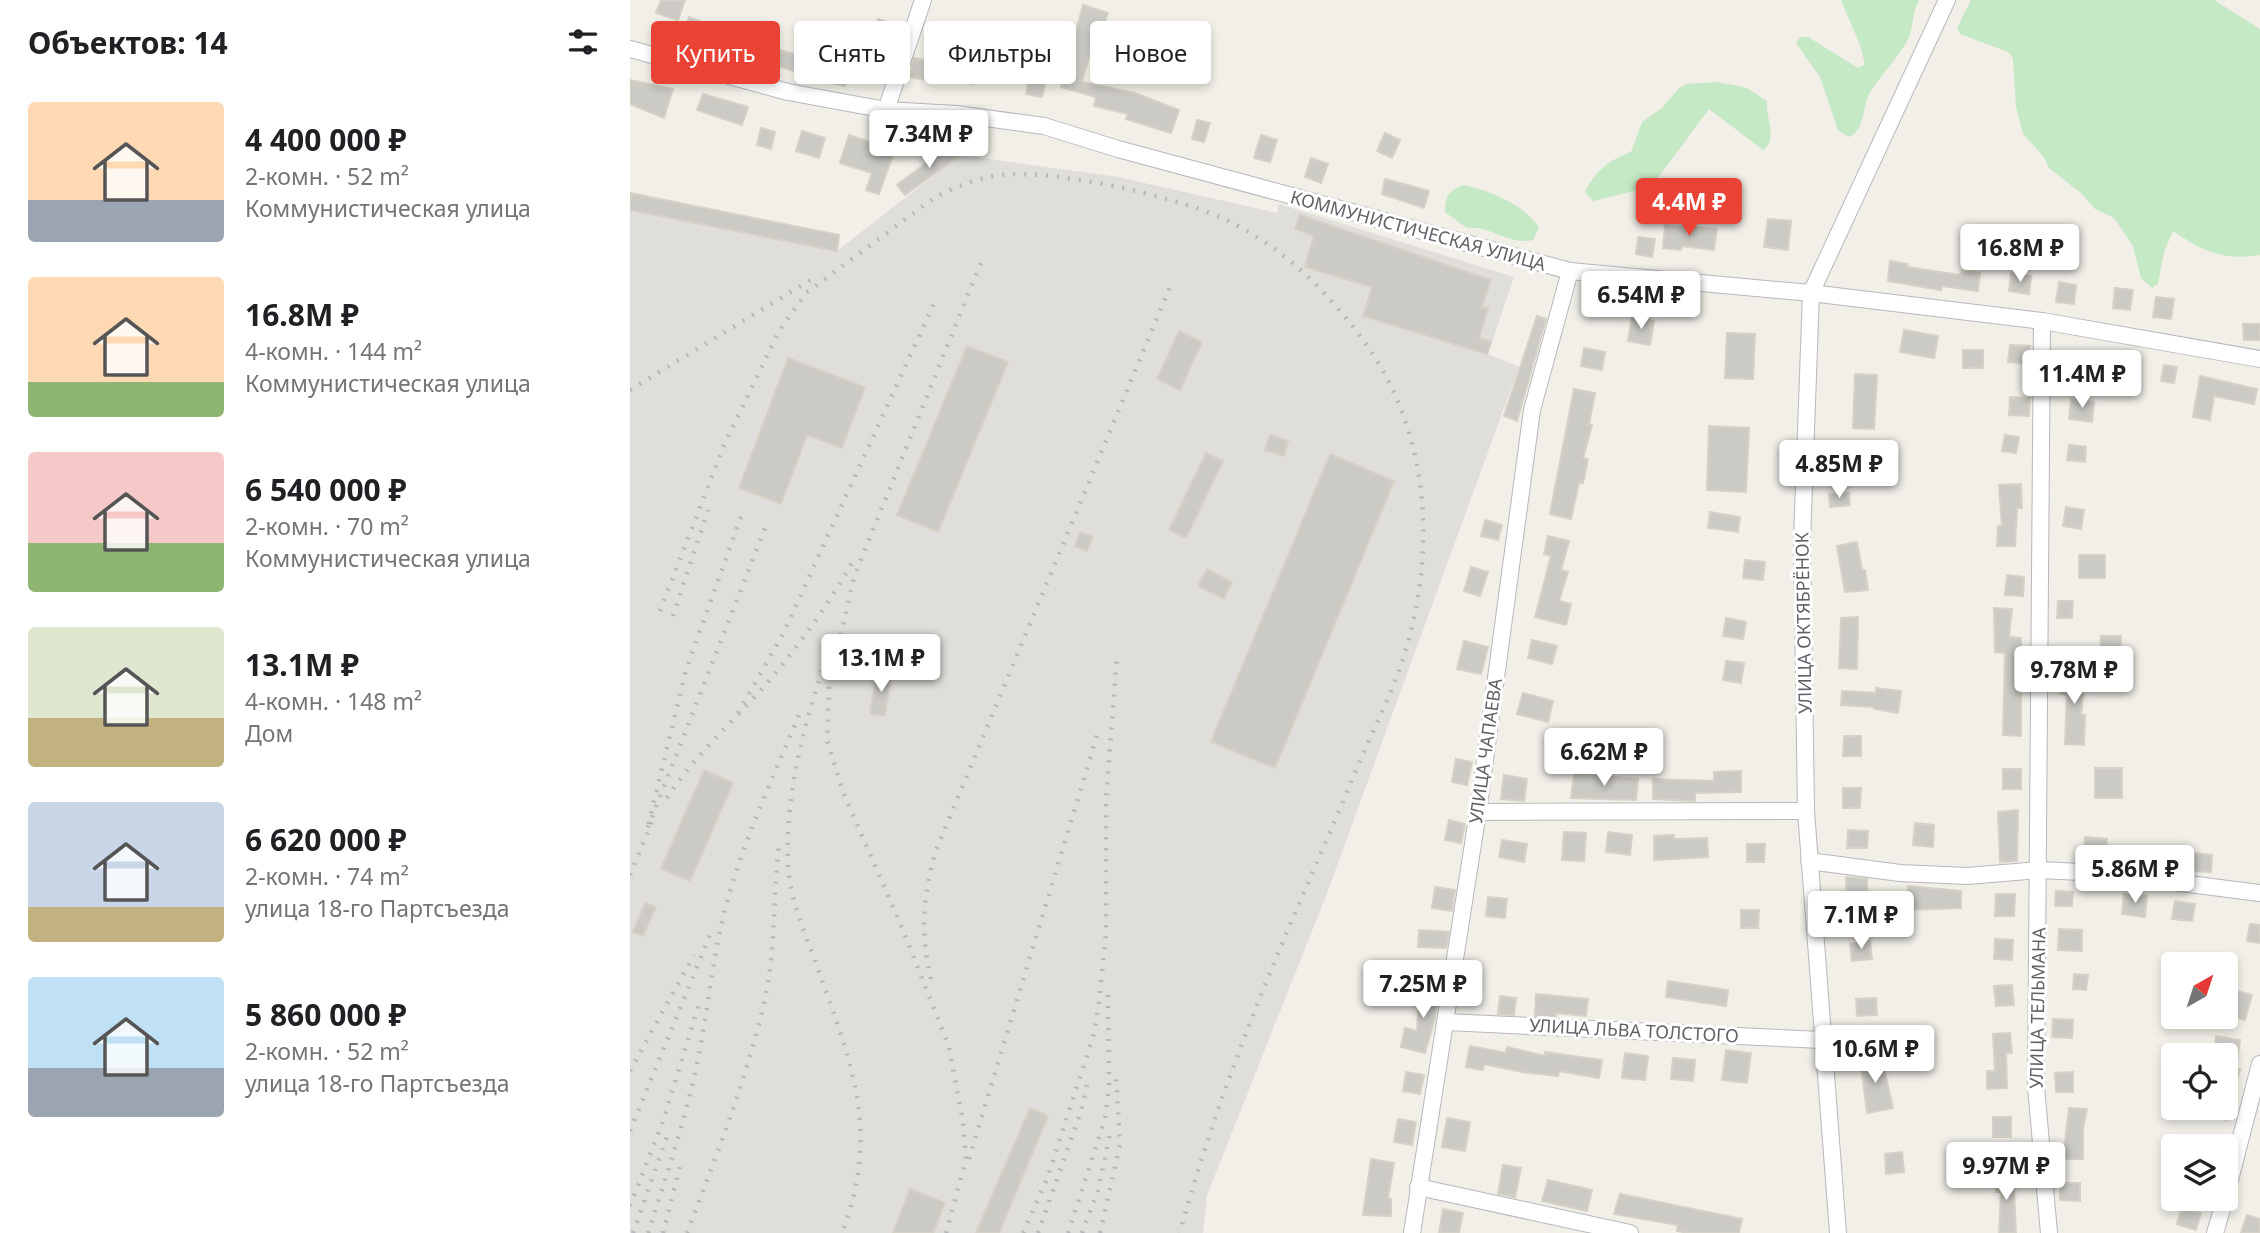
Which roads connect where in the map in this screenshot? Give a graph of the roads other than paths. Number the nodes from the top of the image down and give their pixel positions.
1 (923, 0) edge
2 (1947, 0) edge
3 (630, 50) edge
4 (886, 110) junction
5 (1570, 271) junction
6 (1811, 293) junction
7 (2042, 321) junction
8 (2260, 359) edge
9 (1806, 811) junction
10 (1478, 812) junction
11 (1809, 862) junction
12 (2039, 870) junction
13 (2260, 893) edge
14 (1446, 1022) junction
15 (1821, 1040) junction
16 (2260, 1064) edge
17 (2238, 1148) edge
18 (1418, 1187) junction
19 (2222, 1211) edge
20 (1412, 1233) edge
21 (1630, 1233) edge
22 (1838, 1233) edge
23 (2049, 1233) edge
24 (2216, 1233) edge

1 - 4 street
2 - 6 street, УЛИЦА ОКТЯБРЁНОК
3 - 4 street, КОММУНИСТИЧЕСКАЯ УЛИЦА
4 - 5 street, КОММУНИСТИЧЕСКАЯ УЛИЦА
5 - 6 street, КОММУНИСТИЧЕСКАЯ УЛИЦА
5 - 10 street, УЛИЦА ЧАПАЕВА
6 - 7 street, КОММУНИСТИЧЕСКАЯ УЛИЦА
6 - 9 street, УЛИЦА ОКТЯБРЁНОК
7 - 8 street, КОММУНИСТИЧЕСКАЯ УЛИЦА
7 - 12 street, УЛИЦА ТЕЛЬМАНА
9 - 10 street
9 - 11 street, УЛИЦА ОКТЯБРЁНОК
10 - 14 street, УЛИЦА ЧАПАЕВА
11 - 12 street
11 - 15 street, УЛИЦА ОКТЯБРЁНОК
12 - 13 street
12 - 23 street, УЛИЦА ТЕЛЬМАНА
14 - 15 street, УЛИЦА ЛЬВА ТОЛСТОГО
14 - 18 street, УЛИЦА ЧАПАЕВА
15 - 22 street, УЛИЦА ОКТЯБРЁНОК
16 - 17 street
18 - 20 street, УЛИЦА ЧАПАЕВА
18 - 21 street
19 - 24 street

